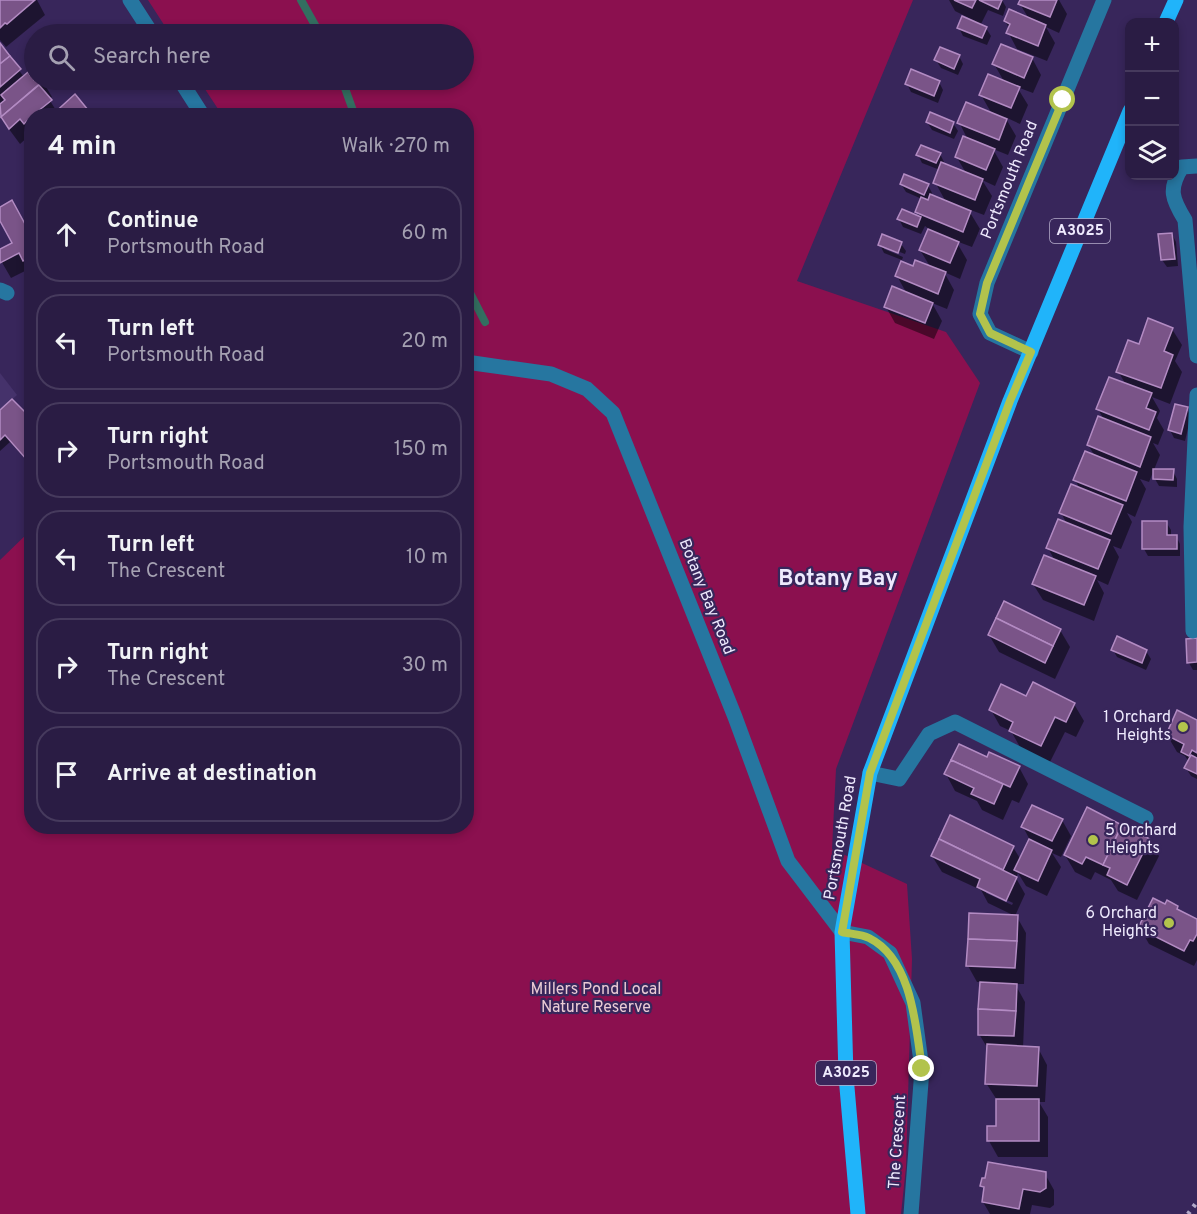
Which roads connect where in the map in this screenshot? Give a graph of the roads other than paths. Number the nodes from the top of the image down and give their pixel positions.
1 (130, 0) edge
2 (1104, 0) edge
3 (1176, 0) edge
4 (1168, 18) edge
5 (146, 24) edge
6 (186, 90) edge
7 (198, 108) edge
8 (1125, 123) edge
9 (1197, 166) edge
10 (1031, 352) junction
11 (1197, 356) edge
12 (474, 363) edge
13 (1197, 395) edge
14 (1193, 632) dead end
15 (870, 773) junction
16 (1146, 818) dead end
17 (842, 932) junction
18 (858, 1214) edge
19 (911, 1214) edge

1 - 5 street
2 - 10 street, Portsmouth Road
3 - 4 main road
6 - 7 street
8 - 10 main road, Portsmouth Road / A3025
9 - 11 street
10 - 15 main road, Portsmouth Road / A3025
12 - 17 street, Botany Bay Road
13 - 14 street
15 - 16 street
15 - 17 main road, Portsmouth Road / A3025
17 - 18 main road, Portsmouth Road / A3025
17 - 19 street, The Crescent

